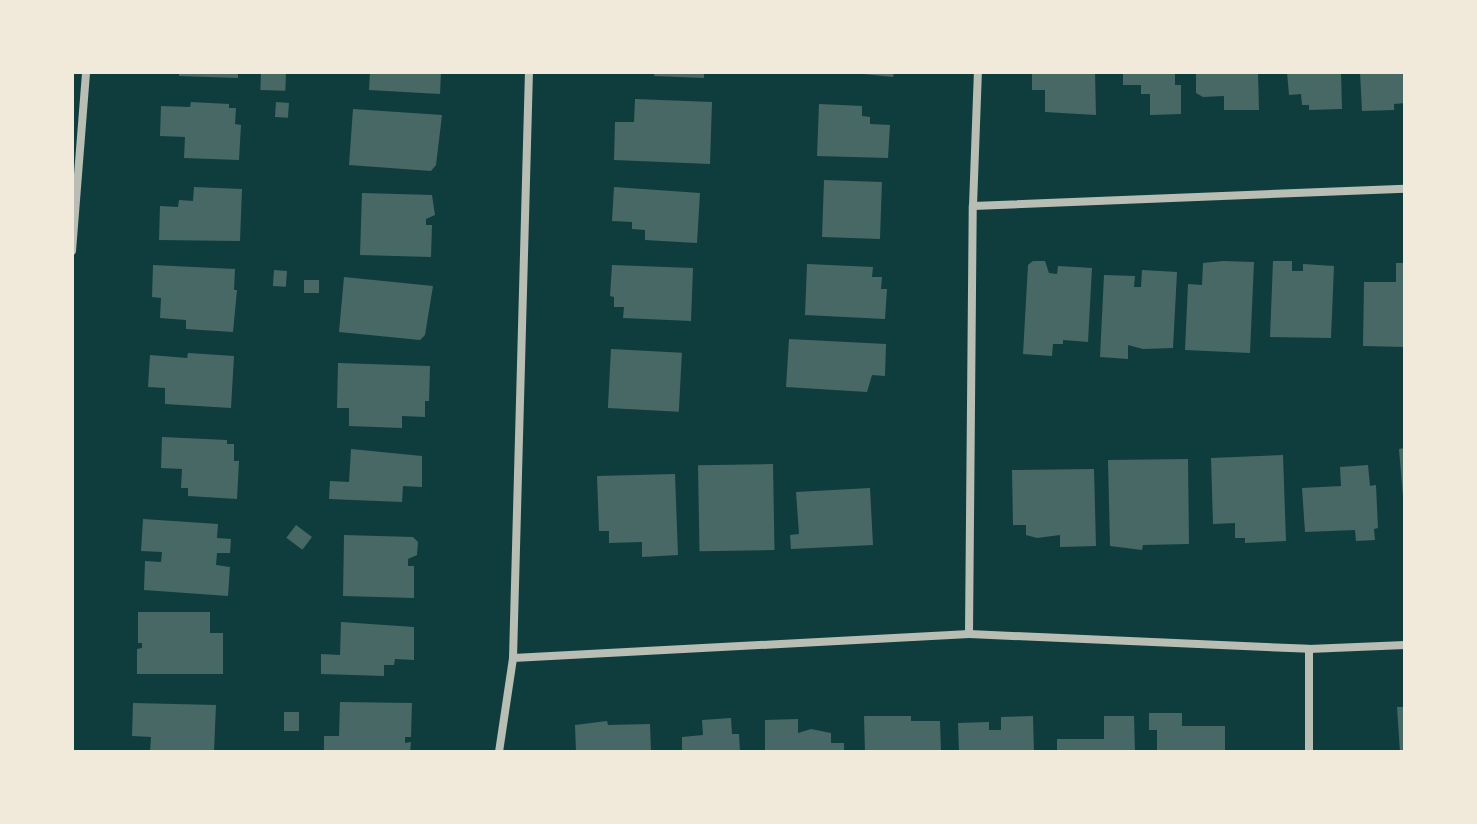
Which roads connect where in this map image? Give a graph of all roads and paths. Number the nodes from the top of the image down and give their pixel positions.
1 (86, 72) edge
2 (529, 72) edge
3 (978, 72) edge
4 (1405, 189) edge
5 (973, 206) junction
6 (72, 251) edge
7 (969, 634) junction
8 (1405, 645) edge
9 (1309, 649) junction
10 (513, 658) junction
11 (499, 752) edge
12 (1309, 752) edge

1 - 6 street
2 - 10 street
3 - 5 street
4 - 5 street
5 - 7 street
7 - 9 street
7 - 10 street
8 - 9 street
9 - 12 street
10 - 11 street

